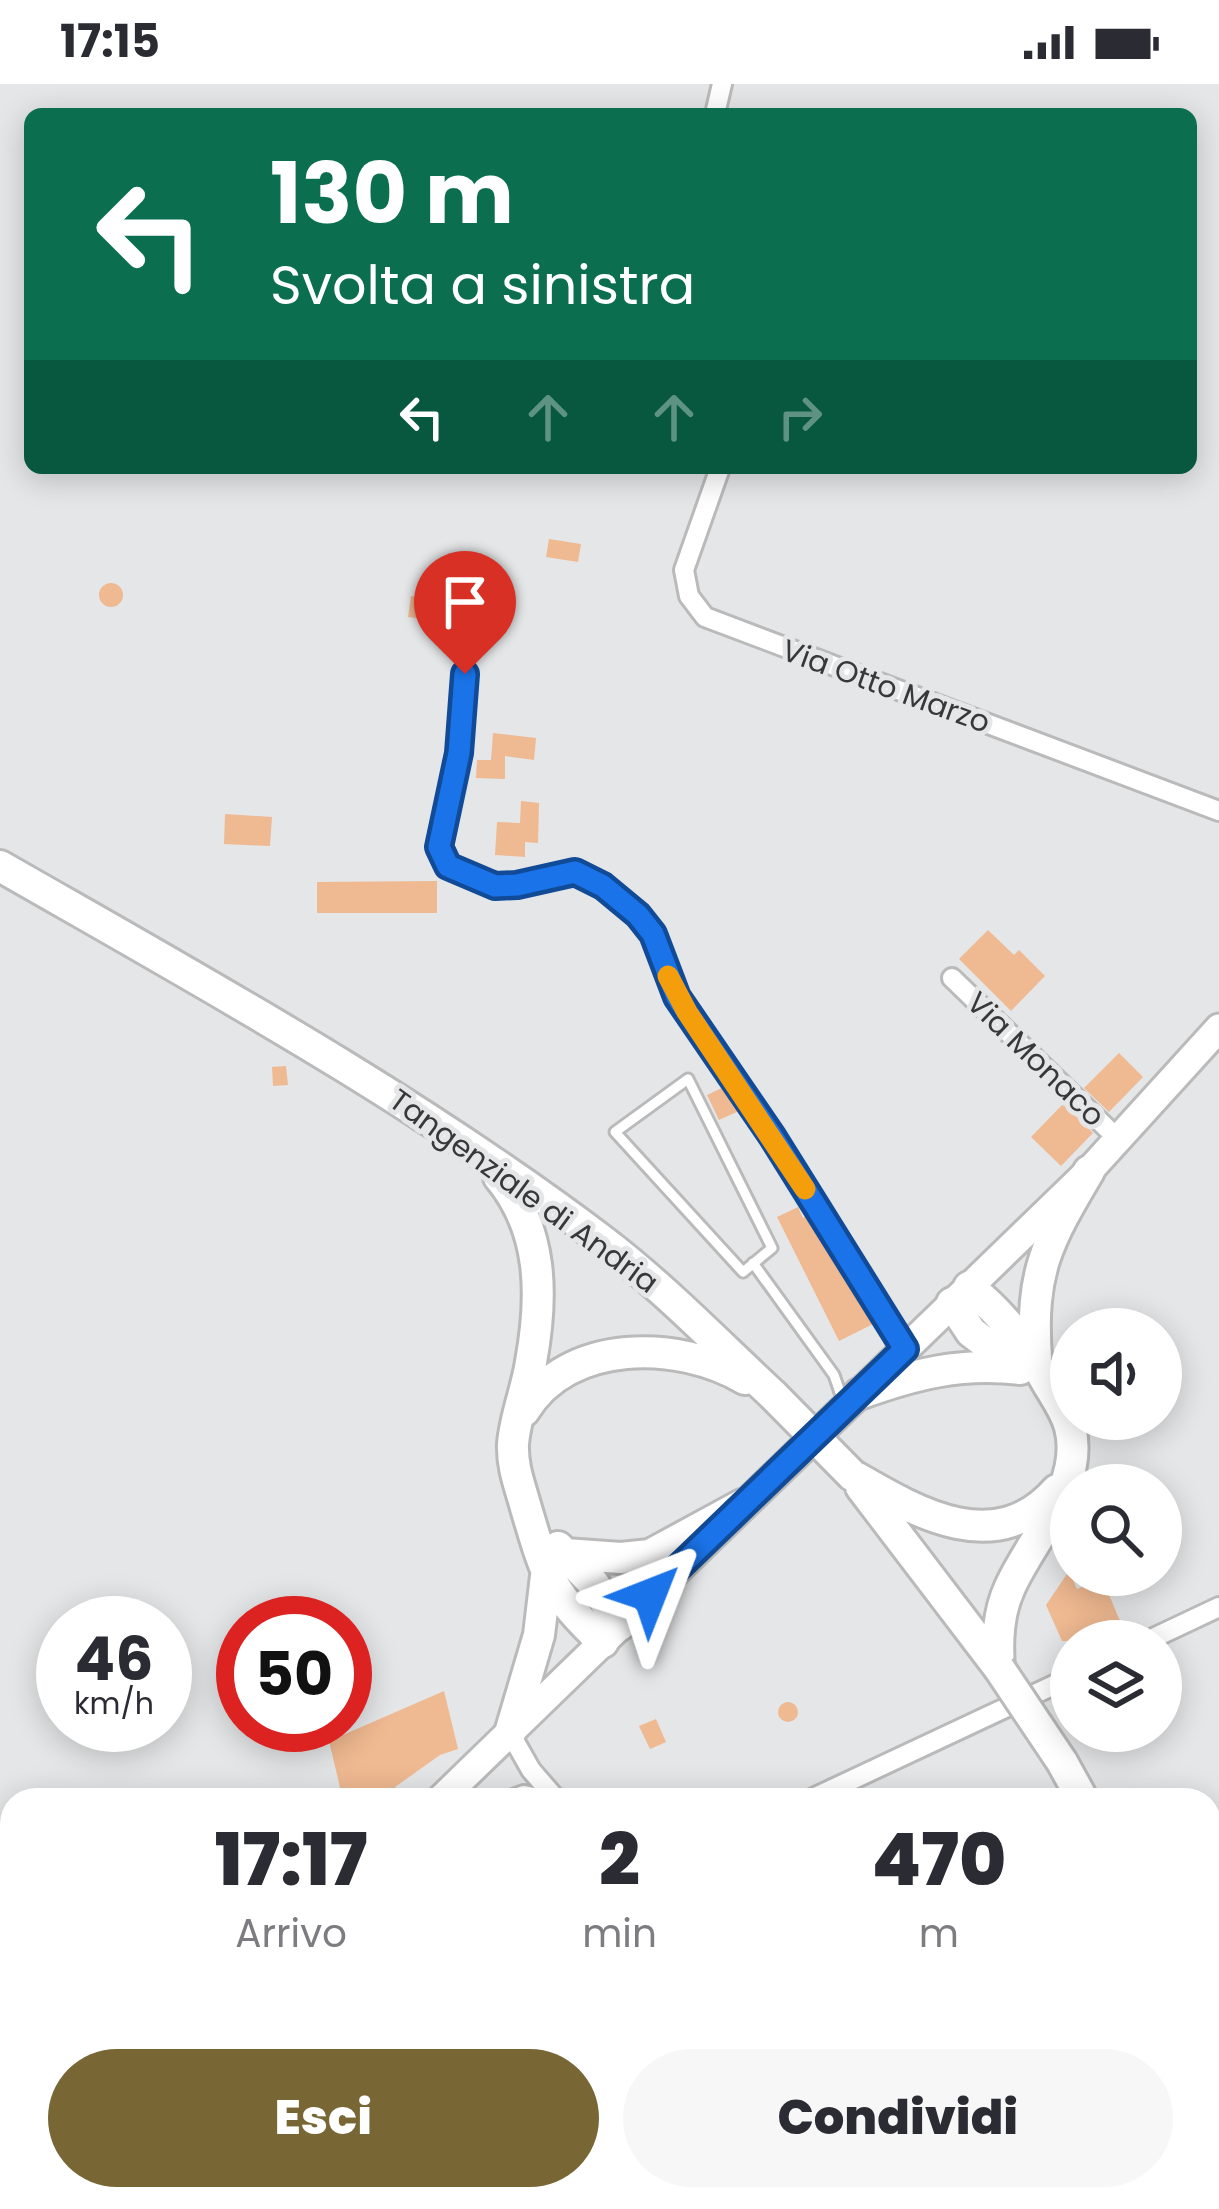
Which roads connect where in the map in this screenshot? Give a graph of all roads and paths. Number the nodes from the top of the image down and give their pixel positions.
1 (718, 474) edge
2 (465, 674) dead end
3 (1219, 811) edge
4 (0, 866) edge
5 (952, 978) dead end
6 (1219, 1028) edge
7 (451, 1131) junction
8 (1120, 1140) junction
9 (1089, 1171) junction
10 (753, 1263) junction
11 (961, 1295) junction
12 (905, 1349) junction
13 (1028, 1363) junction
14 (773, 1395) junction
15 (852, 1400) junction
16 (518, 1421) junction
17 (1069, 1464) edge
18 (851, 1475) junction
19 (1050, 1494) edge
20 (742, 1505) junction
21 (1050, 1511) edge
22 (555, 1565) junction
23 (1219, 1607) edge
24 (1182, 1624) edge
25 (611, 1633) junction
26 (999, 1668) junction
27 (1050, 1687) edge
28 (510, 1733) junction
29 (453, 1788) edge
30 (547, 1788) edge
31 (835, 1788) edge
32 (1076, 1788) edge

1 - 3 street, Via Otto Marzo
2 - 12 lane
4 - 7 main road, Tangenziale di Andria
5 - 8 street, Via Monaco
6 - 8 main road
7 - 14 main road, Tangenziale di Andria
7 - 16 main road
8 - 9 main road
9 - 11 main road
9 - 13 main road
10 - 10 lane
10 - 15 lane
11 - 12 main road
11 - 13 main road
12 - 15 main road
13 - 15 main road
13 - 17 main road
14 - 16 main road
14 - 18 main road, Tangenziale di Andria, bridge
15 - 20 main road
16 - 22 main road
18 - 19 main road
18 - 26 main road, Tangenziale di Andria
20 - 22 main road
20 - 25 main road
21 - 26 main road
22 - 25 main road
22 - 28 main road
23 - 24 street
25 - 28 main road
26 - 32 main road, Tangenziale di Andria, bridge
27 - 31 street
28 - 29 main road
28 - 30 street

